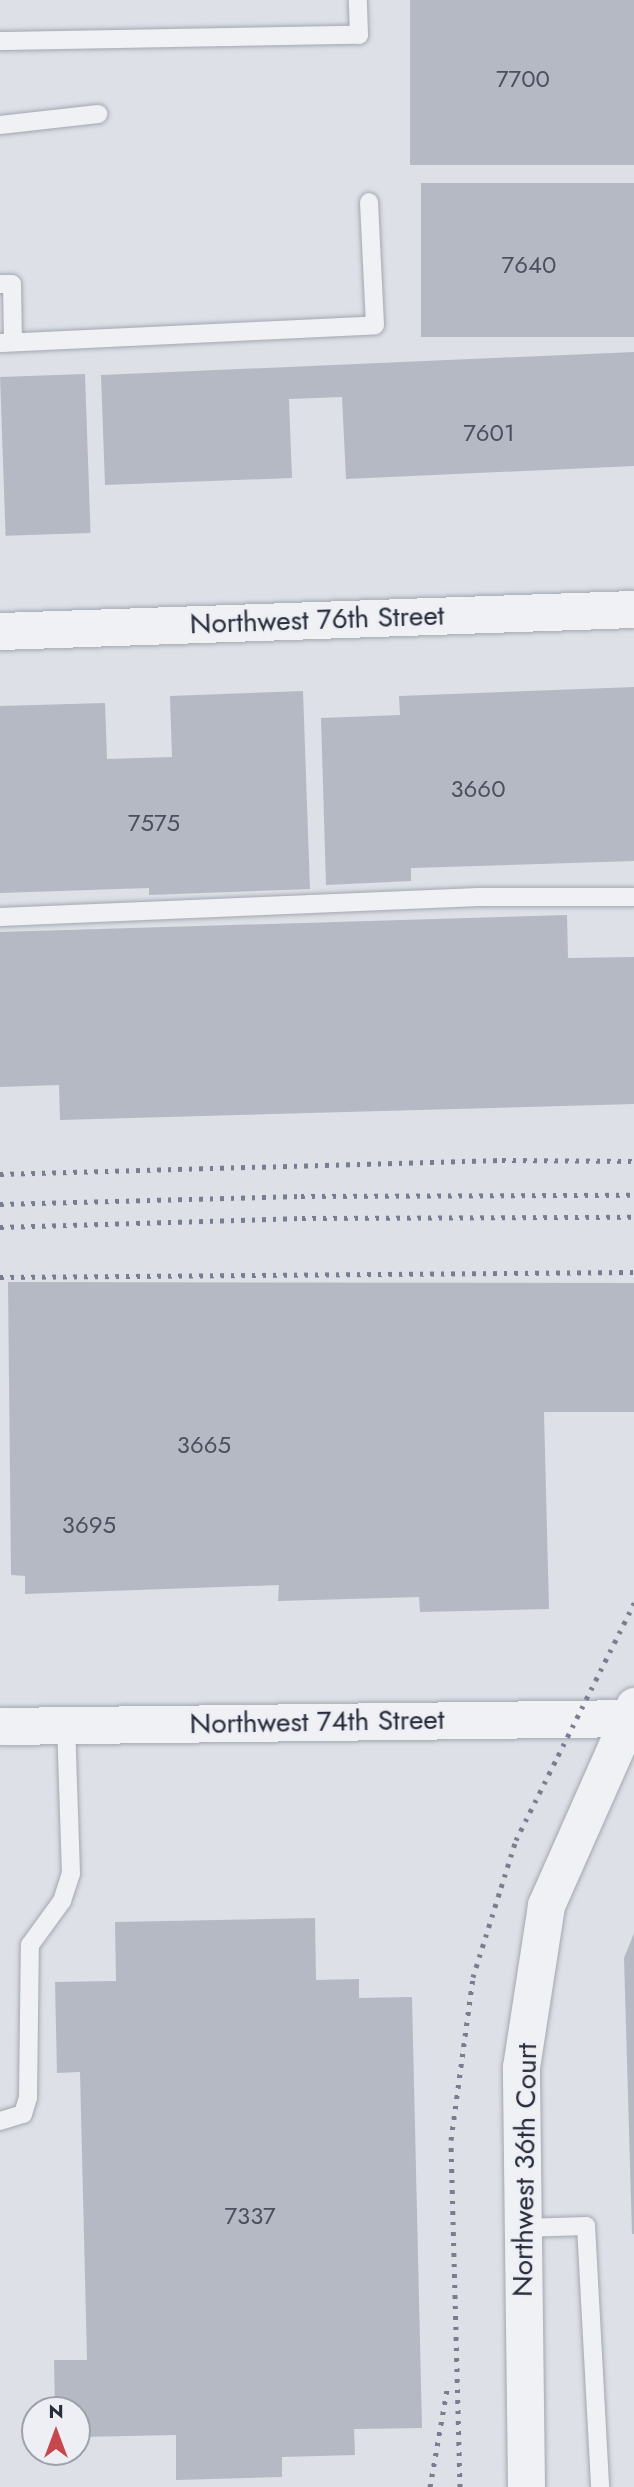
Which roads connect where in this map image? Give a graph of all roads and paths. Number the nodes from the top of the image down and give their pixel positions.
1 (358, 0) edge
2 (0, 41) edge
3 (98, 114) dead end
4 (0, 125) edge
5 (369, 202) dead end
6 (0, 284) edge
7 (6, 342) edge
8 (634, 609) edge
9 (0, 631) edge
10 (634, 898) edge
11 (0, 917) edge
12 (631, 1714) edge
13 (0, 1726) edge
14 (66, 1726) junction
15 (0, 2121) edge
16 (523, 2228) junction
17 (526, 2487) edge
18 (600, 2487) edge

1 - 2 lane
3 - 4 lane
5 - 7 lane
6 - 7 lane
8 - 9 street, Northwest 76th Street
10 - 11 lane
12 - 14 street, Northwest 74th Street
12 - 16 street, Northwest 36th Court
13 - 14 street, Northwest 74th Street
14 - 15 lane
16 - 17 street, Northwest 36th Court
16 - 18 lane

